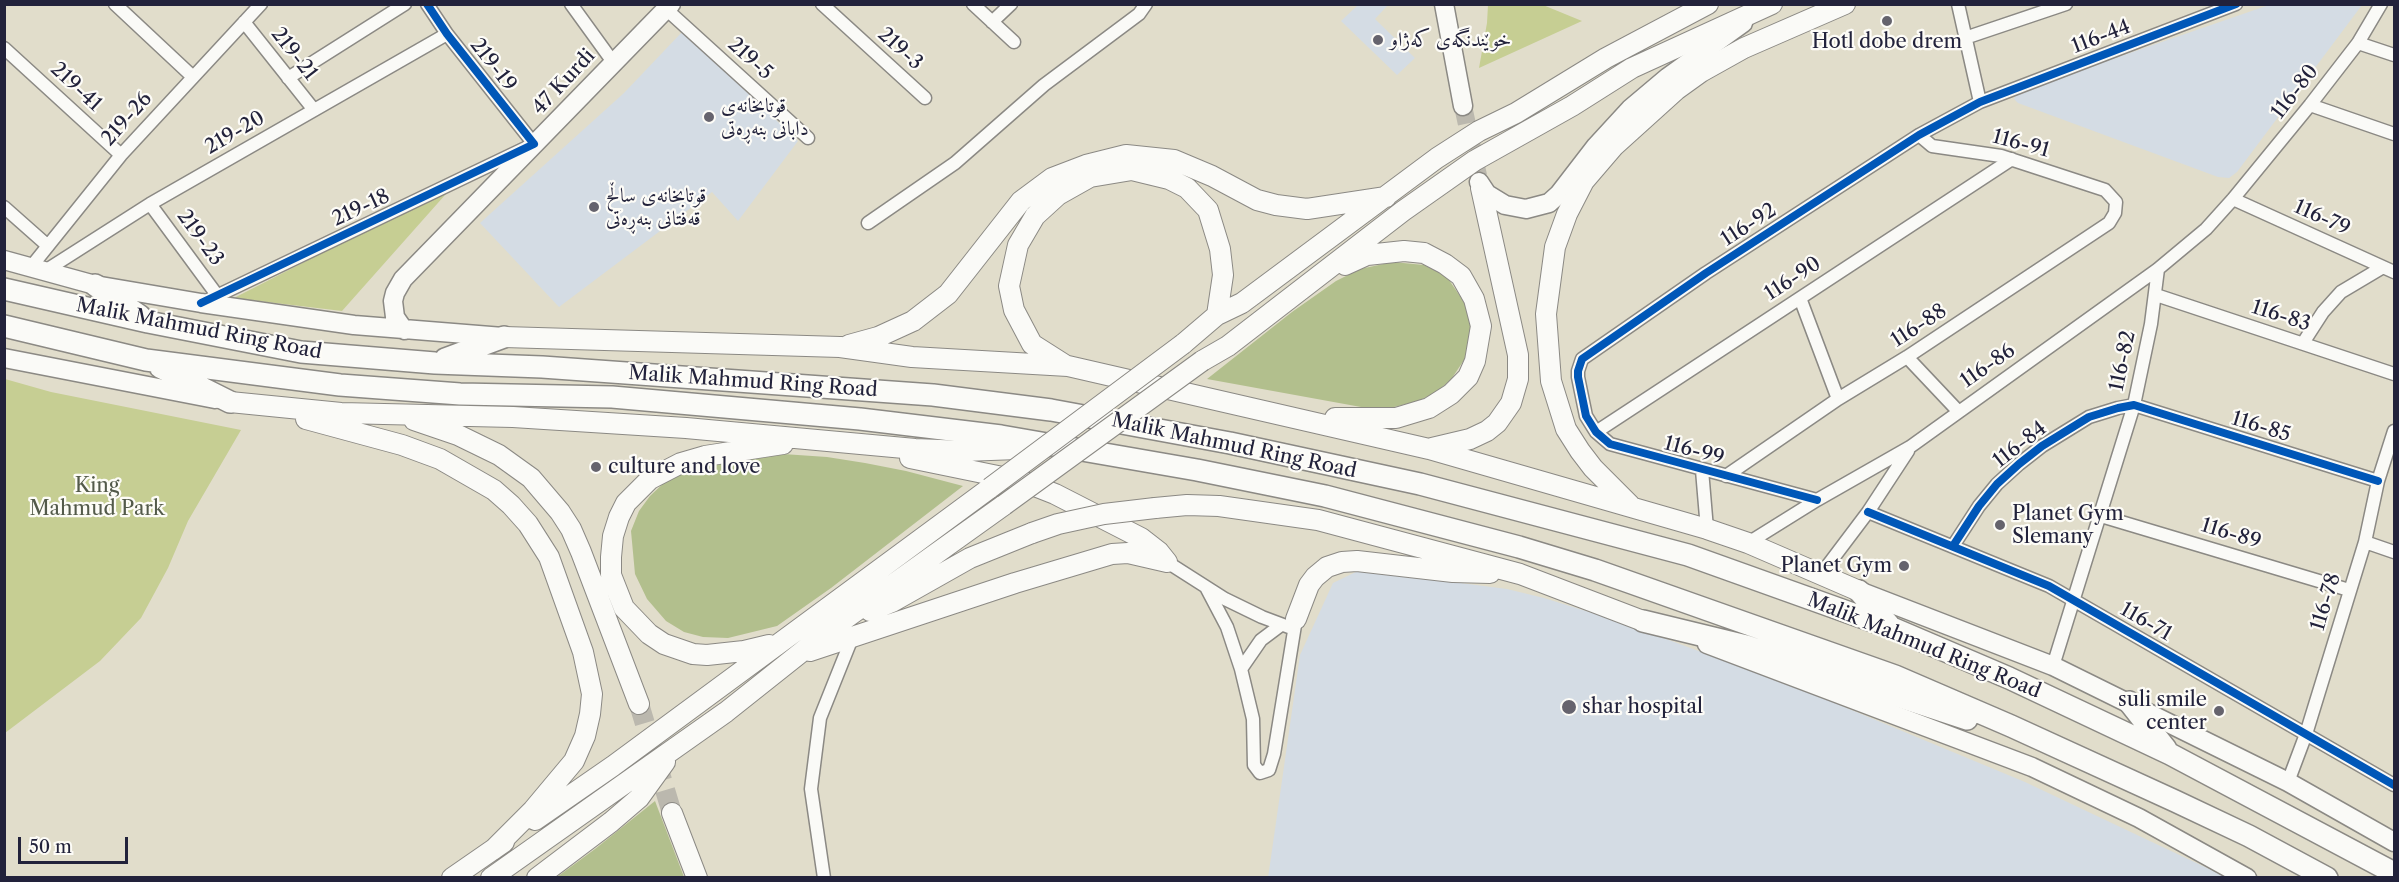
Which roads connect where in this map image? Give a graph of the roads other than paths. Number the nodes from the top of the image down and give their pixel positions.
1 (261, 4) edge
2 (405, 4) edge
3 (427, 4) edge
4 (571, 4) edge
5 (822, 4) edge
6 (973, 4) edge
7 (1011, 4) edge
8 (1146, 4) edge
9 (1444, 4) edge
10 (1708, 4) edge
11 (1845, 4) edge
12 (1958, 4) edge
13 (2066, 4) edge
14 (2236, 4) edge
15 (2381, 4) edge
16 (119, 6) edge
17 (1768, 6) edge
18 (669, 7) edge
19 (244, 22) junction
20 (992, 22) junction
21 (447, 34) junction
22 (1965, 38) junction
23 (1014, 42) dead end
24 (2358, 44) junction
25 (4, 48) edge
26 (2394, 56) edge
27 (613, 62) junction
28 (193, 77) junction
29 (288, 78) junction
30 (925, 98) dead end
31 (1980, 102) junction
32 (2310, 105) junction
33 (1463, 106) tunnel mouth
34 (314, 110) junction
35 (2394, 134) edge
36 (1918, 135) junction
37 (808, 138) dead end
38 (534, 144) junction
39 (121, 155) junction
40 (2012, 159) junction
41 (1480, 184) joint
42 (1386, 197) junction
43 (2113, 197) joint
44 (2234, 200) junction
45 (150, 204) junction
46 (4, 207) edge
47 (868, 223) dead end
48 (48, 246) junction
49 (4, 260) edge
50 (38, 269) junction
51 (2158, 269) junction
52 (2389, 270) edge
53 (1315, 278) junction
54 (95, 285) junction
55 (4, 289) edge
56 (2156, 295) junction
57 (1800, 298) junction
58 (209, 299) junction
59 (1217, 315) junction
60 (148, 322) junction
61 (4, 326) edge
62 (404, 330) junction
63 (504, 337) junction
64 (2303, 343) junction
65 (840, 347) junction
66 (1907, 357) junction
67 (4, 358) edge
68 (146, 360) junction
69 (435, 363) junction
70 (1068, 366) junction
71 (2394, 374) edge
72 (1838, 399) junction
73 (230, 402) junction
74 (2134, 405) junction
75 (1958, 411) junction
76 (398, 414) junction
77 (1294, 417) junction
78 (2394, 431) edge
79 (1596, 432) junction
80 (819, 439) junction
81 (866, 445) junction
82 (1063, 447) junction
83 (1910, 447) junction
84 (1429, 449) junction
85 (1702, 470) junction
86 (1726, 476) junction
87 (2378, 481) junction
88 (1816, 500) junction
89 (1632, 507) junction
90 (1868, 512) junction
91 (2101, 516) junction
92 (1707, 529) junction
93 (2365, 542) junction
94 (1748, 543) junction
95 (1953, 546) junction
96 (2394, 552) edge
97 (1167, 562) junction
98 (1520, 573) junction
99 (1821, 573) junction
100 (1207, 589) junction
101 (2349, 590) junction
102 (1859, 591) junction
103 (2075, 600) junction
104 (844, 619) junction
105 (1643, 621) junction
106 (1290, 625) junction
107 (1892, 628) junction
108 (852, 638) junction
109 (782, 640) junction
110 (799, 655) junction
111 (2053, 666) junction
112 (1241, 669) junction
113 (2129, 702) junction
114 (639, 704) tunnel mouth
115 (2028, 733) junction
116 (2306, 734) junction
117 (675, 748) junction
118 (2170, 754) junction
119 (2288, 782) junction
120 (2394, 784) edge
121 (672, 813) tunnel mouth
122 (2394, 842) edge
123 (493, 849) junction
124 (2394, 873) edge
125 (452, 878) edge
126 (491, 878) edge
127 (537, 878) edge
128 (697, 878) edge
129 (824, 878) edge
130 (2247, 878) edge
131 (2327, 878) edge

1 - 19 street, 219-26
2 - 29 street
3 - 21 street, 219-19
4 - 27 street
5 - 30 street, 219-3
6 - 20 street
7 - 20 street
8 - 47 street
9 - 33 main road
10 - 42 main road
11 - 89 main road
12 - 22 street
13 - 22 street
14 - 31 street, 116-44
15 - 24 street, 116-80
16 - 28 street
17 - 41 main road
17 - 53 main road
18 - 27 main road, 47 Kurdi
18 - 37 street, 219-5
19 - 28 street, 219-26
19 - 29 street, 219-21
20 - 23 street
21 - 34 street, 219-20
21 - 38 street, 219-19
22 - 31 street
24 - 26 street
24 - 32 street, 116-80
25 - 39 street, 219-41
27 - 38 main road, 47 Kurdi
28 - 39 street, 219-26
29 - 34 street, 219-21
31 - 36 street, 116-92
32 - 35 street
32 - 44 street, 116-80
34 - 45 street, 219-20
36 - 40 street, 116-91
36 - 79 street, 116-92
38 - 58 street, 219-18
38 - 62 main road, 47 Kurdi
39 - 48 street, 219-26
40 - 43 street, 116-91
40 - 57 street, 116-90
41 - 84 main road
42 - 59 main road
42 - 65 main road
43 - 66 street, 116-88
44 - 51 street, 116-86
44 - 52 street, 116-79
45 - 50 street, 219-20
45 - 58 street, 219-23
46 - 48 street
48 - 50 street, 219-26
49 - 50 main road
50 - 54 main road
51 - 56 street, 116-82
51 - 75 street, 116-86
52 - 64 street
53 - 77 main road
53 - 104 main road, bridge
54 - 58 main road
54 - 60 highway
55 - 60 highway, Malik Mahmud Ring Road
56 - 64 street, 116-83
56 - 74 street, 116-82
57 - 72 street
57 - 79 street, 116-90
58 - 62 main road
59 - 70 main road
59 - 109 main road, bridge
60 - 69 highway, Malik Mahmud Ring Road
61 - 68 highway, Malik Mahmud Ring Road
62 - 63 main road
63 - 65 main road
63 - 69 highway
64 - 71 street, 116-83
65 - 70 main road
66 - 72 street, 116-88
66 - 75 street
67 - 73 main road
68 - 73 highway
68 - 82 highway, Malik Mahmud Ring Road
69 - 107 highway, Malik Mahmud Ring Road
70 - 77 main road
72 - 86 street, 116-88
73 - 76 main road
73 - 123 main road
74 - 87 street, 116-85
74 - 91 street, 116-82
74 - 95 street, 116-84
75 - 83 street, 116-86
76 - 80 main road
76 - 114 main road
77 - 84 main road
78 - 87 street, 116-78
79 - 85 street, 116-99
80 - 81 main road
80 - 109 main road
81 - 82 main road
81 - 97 main road
82 - 115 highway, Malik Mahmud Ring Road
83 - 88 street, 116-86
83 - 90 street
84 - 89 main road
85 - 86 street, 116-99
85 - 92 street
86 - 88 street, 116-99
87 - 93 street, 116-78
88 - 94 street, 116-86
89 - 92 main road
90 - 95 street, 116-71
90 - 99 street
91 - 101 street, 116-89
91 - 103 street, 116-82
92 - 94 main road
93 - 96 street
93 - 101 street, 116-78
94 - 99 main road
95 - 103 street, 116-71
97 - 100 street
97 - 108 main road
98 - 104 main road, bridge
98 - 105 main road
98 - 106 main road
99 - 102 main road
100 - 106 street
100 - 112 street
101 - 116 street, 116-78
102 - 107 highway
102 - 111 main road
103 - 111 street, 116-82
103 - 116 street, 116-71
104 - 110 main road
105 - 115 highway
105 - 130 main road
106 - 112 street
106 - 112 street
107 - 118 highway, Malik Mahmud Ring Road
108 - 110 main road
108 - 129 street
109 - 123 main road
110 - 117 main road
111 - 113 main road
113 - 118 highway
113 - 119 main road
115 - 131 highway, Malik Mahmud Ring Road
116 - 119 street, 116-78
116 - 120 street, 116-71
117 - 126 main road
117 - 127 main road
118 - 124 highway, Malik Mahmud Ring Road
119 - 122 main road
121 - 128 main road
123 - 125 main road

